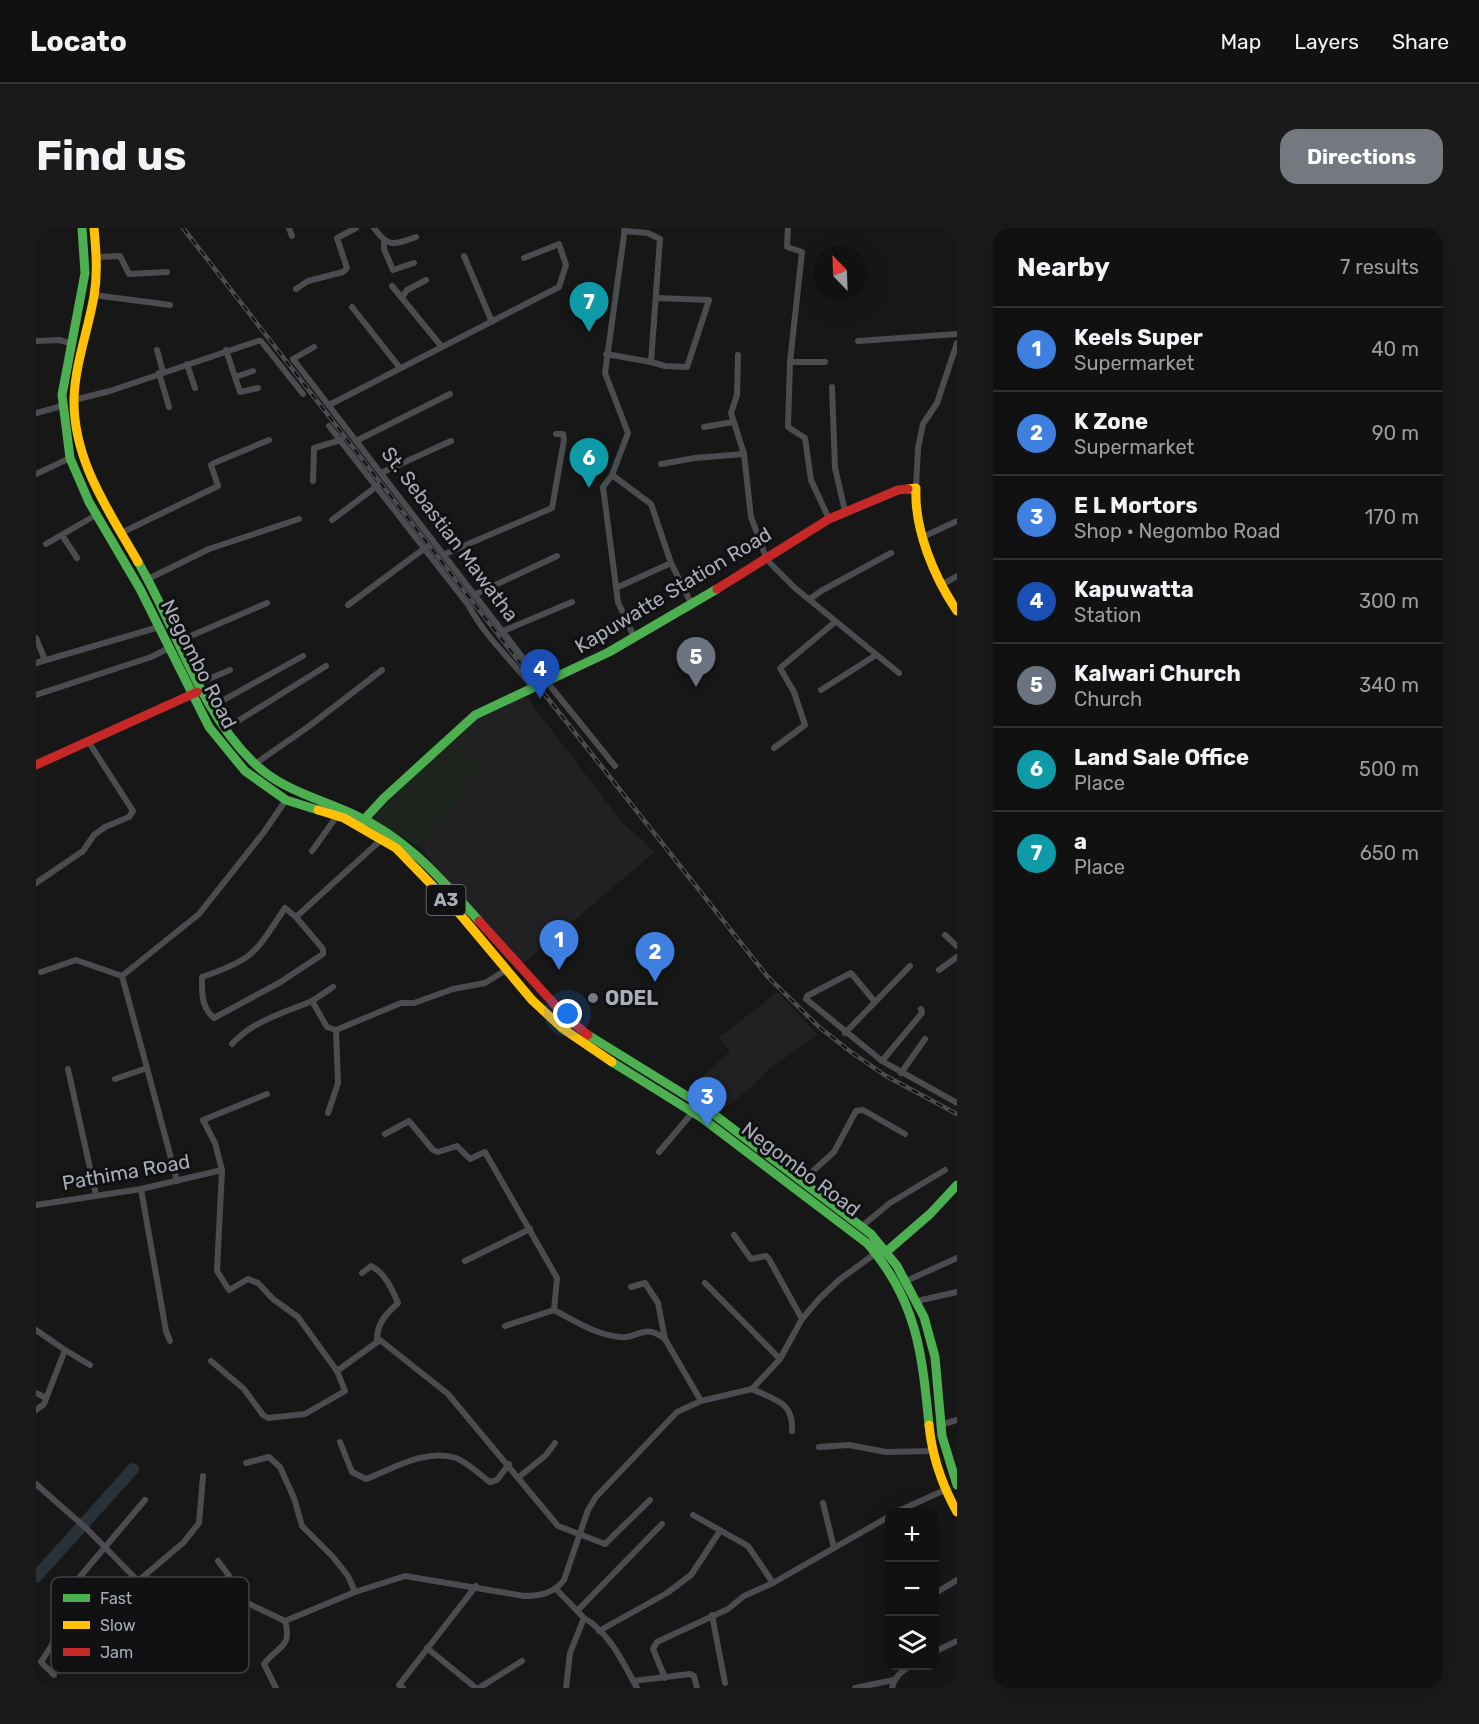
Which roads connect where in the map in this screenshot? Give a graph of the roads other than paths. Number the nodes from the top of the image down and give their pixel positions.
1 (82, 228) edge
2 (94, 228) edge
3 (289, 228) edge
4 (356, 228) edge
5 (374, 228) edge
6 (788, 228) edge
7 (625, 229) edge
8 (291, 236) dead end
9 (416, 237) dead end
10 (384, 242) junction
11 (464, 256) dead end
12 (97, 257) junction
13 (524, 258) dead end
14 (414, 263) dead end
15 (167, 272) dead end
16 (426, 280) dead end
17 (392, 286) dead end
18 (296, 289) dead end
19 (94, 295) junction
20 (403, 296) junction
21 (656, 298) junction
22 (170, 305) dead end
23 (352, 307) dead end
24 (492, 322) junction
25 (957, 334) edge
26 (858, 340) dead end
27 (36, 341) edge
28 (70, 343) junction
29 (957, 344) edge
30 (314, 347) dead end
31 (442, 347) junction
32 (157, 350) dead end
33 (226, 350) junction
34 (606, 354) junction
35 (738, 355) dead end
36 (651, 362) junction
37 (790, 362) junction
38 (825, 362) dead end
39 (187, 364) junction
40 (400, 368) junction
41 (253, 371) dead end
42 (161, 373) junction
43 (234, 377) junction
44 (832, 387) dead end
45 (195, 388) dead end
46 (258, 388) dead end
47 (303, 394) dead end
48 (450, 394) dead end
49 (74, 400) junction
50 (329, 405) junction
51 (62, 406) junction
52 (169, 407) dead end
53 (36, 413) edge
54 (733, 422) junction
55 (329, 426) dead end
56 (704, 426) dead end
57 (556, 434) dead end
58 (269, 440) dead end
59 (341, 440) junction
60 (358, 440) junction
61 (451, 441) dead end
62 (744, 454) junction
63 (70, 459) junction
64 (661, 464) dead end
65 (382, 472) junction
66 (36, 474) edge
67 (612, 475) junction
68 (313, 481) dead end
69 (377, 486) junction
70 (916, 488) junction
71 (845, 511) junction
72 (96, 515) junction
73 (299, 519) dead end
74 (829, 519) junction
75 (332, 520) dead end
76 (957, 521) edge
77 (121, 533) junction
78 (62, 535) junction
79 (925, 536) junction
80 (46, 544) dead end
81 (425, 549) junction
82 (891, 553) dead end
83 (446, 554) junction
84 (557, 556) dead end
85 (77, 558) dead end
86 (767, 560) junction
87 (671, 563) junction
88 (957, 576) edge
89 (148, 579) junction
90 (943, 584) junction
91 (616, 588) junction
92 (476, 594) junction
93 (810, 599) junction
94 (572, 602) dead end
95 (267, 603) dead end
96 (691, 603) junction
97 (348, 605) dead end
98 (957, 610) edge
99 (835, 622) junction
100 (159, 627) junction
101 (503, 631) junction
102 (634, 637) junction
103 (36, 638) edge
104 (179, 641) junction
105 (169, 648) junction
106 (876, 655) junction
107 (303, 656) dead end
108 (45, 660) junction
109 (36, 663) edge
110 (326, 666) dead end
111 (230, 670) dead end
112 (382, 670) dead end
113 (899, 673) dead end
114 (545, 683) junction
115 (200, 687) junction
116 (532, 688) junction
117 (821, 690) dead end
118 (36, 695) edge
119 (191, 695) junction
120 (211, 707) junction
121 (225, 729) junction
122 (88, 741) junction
123 (774, 748) dead end
124 (255, 764) junction
125 (36, 765) edge
126 (615, 766) dead end
127 (286, 800) junction
128 (337, 815) junction
129 (362, 822) junction
130 (382, 839) junction
131 (312, 851) dead end
132 (36, 883) edge
133 (296, 916) junction
134 (945, 935) dead end
135 (957, 946) edge
136 (957, 957) edge
137 (910, 966) dead end
138 (506, 970) junction
139 (939, 970) dead end
140 (41, 972) dead end
141 (122, 976) junction
142 (333, 987) dead end
143 (312, 1002) junction
144 (875, 1002) junction
145 (921, 1009) dead end
146 (336, 1030) junction
147 (845, 1033) junction
148 (925, 1039) dead end
149 (232, 1044) dead end
150 (882, 1061) junction
151 (147, 1068) junction
152 (68, 1069) dead end
153 (901, 1073) junction
154 (115, 1078) dead end
155 (267, 1094) dead end
156 (957, 1103) edge
157 (328, 1113) dead end
158 (693, 1113) junction
159 (385, 1134) dead end
160 (905, 1134) dead end
161 (659, 1152) dead end
162 (222, 1170) junction
163 (945, 1170) dead end
164 (177, 1181) junction
165 (802, 1181) junction
166 (957, 1185) edge
167 (141, 1189) junction
168 (96, 1195) junction
169 (36, 1205) edge
170 (861, 1226) junction
171 (530, 1229) junction
172 (734, 1235) dead end
173 (881, 1252) junction
174 (957, 1258) edge
175 (465, 1261) dead end
176 (362, 1273) dead end
177 (906, 1281) junction
178 (705, 1283) dead end
179 (631, 1287) dead end
180 (957, 1292) edge
181 (917, 1301) junction
182 (554, 1310) junction
183 (802, 1319) junction
184 (505, 1326) dead end
185 (36, 1330) edge
186 (665, 1339) junction
187 (377, 1340) junction
188 (170, 1341) dead end
189 (65, 1350) junction
190 (780, 1359) junction
191 (211, 1361) dead end
192 (90, 1365) dead end
193 (338, 1371) junction
194 (752, 1389) junction
195 (36, 1393) edge
196 (46, 1398) junction
197 (701, 1401) junction
198 (36, 1410) edge
199 (957, 1420) edge
200 (940, 1425) junction
201 (792, 1431) dead end
202 (340, 1442) dead end
203 (555, 1443) dead end
204 (819, 1448) dead end
205 (933, 1450) junction
206 (246, 1463) dead end
207 (509, 1464) junction
208 (203, 1476) dead end
209 (519, 1477) junction
210 (36, 1485) edge
211 (957, 1485) edge
212 (945, 1490) junction
213 (145, 1500) dead end
214 (650, 1500) dead end
215 (823, 1503) dead end
216 (905, 1508) edge
217 (957, 1512) edge
218 (693, 1515) dead end
219 (885, 1519) edge
220 (662, 1524) dead end
221 (720, 1531) junction
222 (579, 1534) junction
223 (105, 1546) junction
224 (834, 1548) junction
225 (218, 1561) dead end
226 (79, 1577) edge
227 (134, 1577) edge
228 (143, 1577) edge
229 (230, 1577) edge
230 (957, 1580) edge
231 (773, 1583) junction
232 (476, 1586) junction
233 (557, 1590) junction
234 (939, 1591) edge
235 (355, 1592) junction
236 (249, 1605) edge
237 (578, 1610) junction
238 (712, 1615) junction
239 (584, 1618) junction
240 (285, 1621) junction
241 (599, 1631) junction
242 (957, 1641) edge
243 (51, 1646) edge
244 (427, 1648) junction
245 (939, 1650) edge
246 (522, 1661) dead end
247 (905, 1670) edge
248 (51, 1672) edge
249 (665, 1678) junction
250 (894, 1680) junction
251 (633, 1681) junction
252 (726, 1683) dead end
253 (276, 1688) edge
254 (403, 1688) edge
255 (478, 1688) edge
256 (566, 1688) edge
257 (637, 1688) edge
258 (697, 1688) edge
259 (855, 1688) edge
260 (892, 1688) edge

1 - 28 main road, Negombo Road / A3
2 - 12 main road, Negombo Road / A3
3 - 8 street
4 - 18 street
5 - 10 street
6 - 37 street
7 - 21 street
7 - 34 street
9 - 10 street
10 - 14 street
11 - 24 street
12 - 15 street
12 - 19 main road, Negombo Road / A3
13 - 24 street
16 - 20 street
17 - 20 street
19 - 22 street
19 - 49 main road, Negombo Road / A3
20 - 31 street
21 - 36 street
21 - 36 street
23 - 40 street
24 - 31 street
25 - 26 street
27 - 28 street
28 - 51 main road, Negombo Road / A3
29 - 70 street
30 - 50 street, St. Sebastian Mawatha
31 - 40 street
32 - 42 street
33 - 39 street
33 - 43 street
33 - 47 street
34 - 36 street
34 - 67 street
35 - 54 street
37 - 38 street
37 - 74 street
39 - 42 street
39 - 45 street
40 - 50 street
41 - 43 street
42 - 49 street
42 - 52 street
43 - 46 street
44 - 71 street
48 - 60 street
49 - 77 main road, Negombo Road / A3
50 - 60 street, St. Sebastian Mawatha
51 - 53 street
51 - 63 main road, Negombo Road / A3
54 - 56 street
54 - 62 street
55 - 59 street
57 - 83 street
58 - 77 street
59 - 68 street
59 - 69 street
60 - 65 street, St. Sebastian Mawatha
61 - 65 street
62 - 64 street
62 - 86 street
63 - 66 street
63 - 72 main road, Negombo Road / A3
65 - 83 street, St. Sebastian Mawatha
67 - 87 street
67 - 91 street
69 - 75 street
69 - 81 street
70 - 71 main road, Kapuwatte Station Road
70 - 79 main road
71 - 74 main road, Kapuwatte Station Road
72 - 78 street
72 - 100 main road, Negombo Road / A3
73 - 89 street
74 - 86 main road, Kapuwatte Station Road
76 - 79 street
77 - 89 main road, Negombo Road / A3
78 - 80 street
78 - 85 street
79 - 90 main road
81 - 97 street
81 - 116 street
82 - 93 street
83 - 92 street, St. Sebastian Mawatha
84 - 92 street
86 - 93 street
86 - 96 main road, Kapuwatte Station Road
87 - 91 street
87 - 96 street
88 - 90 street
89 - 104 main road, Negombo Road / A3
90 - 98 main road
91 - 102 street
92 - 101 street, St. Sebastian Mawatha
93 - 99 street
94 - 101 street
95 - 104 street
96 - 102 main road, Kapuwatte Station Road
99 - 106 street
99 - 123 street
100 - 105 main road, Negombo Road / A3
100 - 108 street
101 - 114 street, St. Sebastian Mawatha
102 - 114 main road, Kapuwatte Station Road
103 - 108 street
104 - 115 main road, Negombo Road / A3
105 - 118 street
105 - 119 main road, Negombo Road / A3
106 - 113 street
106 - 117 street
107 - 120 street
108 - 109 street
110 - 121 street
111 - 115 street
112 - 124 street
114 - 116 main road, Kapuwatte Station Road
114 - 126 street, St. Sebastian Mawatha
115 - 119 main road
115 - 120 main road, Negombo Road / A3
116 - 129 main road, Kapuwatte Station Road
119 - 122 main road
119 - 127 main road, Negombo Road / A3
120 - 121 main road, Negombo Road / A3
121 - 124 main road, Negombo Road / A3
122 - 125 main road
122 - 132 street
124 - 129 main road, Negombo Road / A3
127 - 128 main road, Negombo Road / A3
127 - 141 street
128 - 129 main road, Negombo Road / A3
128 - 131 street
129 - 130 main road, Negombo Road / A3
129 - 165 main road, Negombo Road / A3
130 - 133 street
130 - 138 main road, Negombo Road / A3
133 - 133 street
134 - 135 street
136 - 139 street
137 - 144 street
138 - 146 street
138 - 158 main road, Negombo Road / A3
140 - 141 street
141 - 151 street
142 - 143 street
143 - 146 street
143 - 149 street
144 - 147 street
144 - 147 street
145 - 150 street
146 - 157 street
147 - 150 street
148 - 153 street
150 - 153 street
151 - 154 street
151 - 164 street
152 - 168 street
153 - 156 street
155 - 162 street
158 - 161 street
158 - 173 main road, Negombo Road / A3
159 - 171 street
160 - 165 street
162 - 164 street, Pathima Road
162 - 193 street
163 - 170 street
164 - 167 street, Pathima Road
165 - 170 main road, Negombo Road / A3
166 - 173 main road
167 - 168 street, Pathima Road
167 - 188 street
168 - 169 street, Pathima Road
170 - 173 main road, Negombo Road / A3
171 - 175 street
171 - 182 street
172 - 183 street
173 - 177 main road, Negombo Road / A3
173 - 183 street
173 - 205 main road, Negombo Road / A3
174 - 177 street
176 - 187 street
177 - 181 main road, Negombo Road / A3
178 - 190 street
179 - 186 street
180 - 181 street
181 - 200 main road, Negombo Road / A3
182 - 184 street
182 - 186 street
183 - 190 street
185 - 189 street
186 - 197 street
187 - 193 street
187 - 207 street
189 - 192 street
189 - 196 street
190 - 194 street
191 - 193 street
194 - 197 street
194 - 201 street
195 - 196 street
196 - 198 street
197 - 222 street
199 - 200 street
200 - 211 main road, Negombo Road / A3
202 - 207 street
203 - 209 street
204 - 205 street
205 - 212 main road, Negombo Road / A3
206 - 235 street
207 - 209 street
208 - 228 street
209 - 222 street
210 - 223 street
212 - 216 street
212 - 217 main road, Negombo Road / A3
213 - 223 street
214 - 222 street
215 - 224 street
218 - 221 street
219 - 224 street
220 - 237 street
221 - 231 street
221 - 241 street
222 - 233 street
223 - 226 street
223 - 227 street
224 - 231 street
225 - 229 street
230 - 234 street
231 - 238 street
232 - 233 street
232 - 235 street
232 - 244 street
233 - 237 street
235 - 240 street
236 - 240 street
237 - 239 street
238 - 249 street
238 - 252 street
239 - 241 street
239 - 256 street
240 - 253 street
241 - 251 street
242 - 245 street
243 - 248 street
244 - 254 street
244 - 255 street
246 - 255 street
247 - 250 street
249 - 251 street
249 - 258 street
250 - 259 street
250 - 260 street
251 - 257 street

